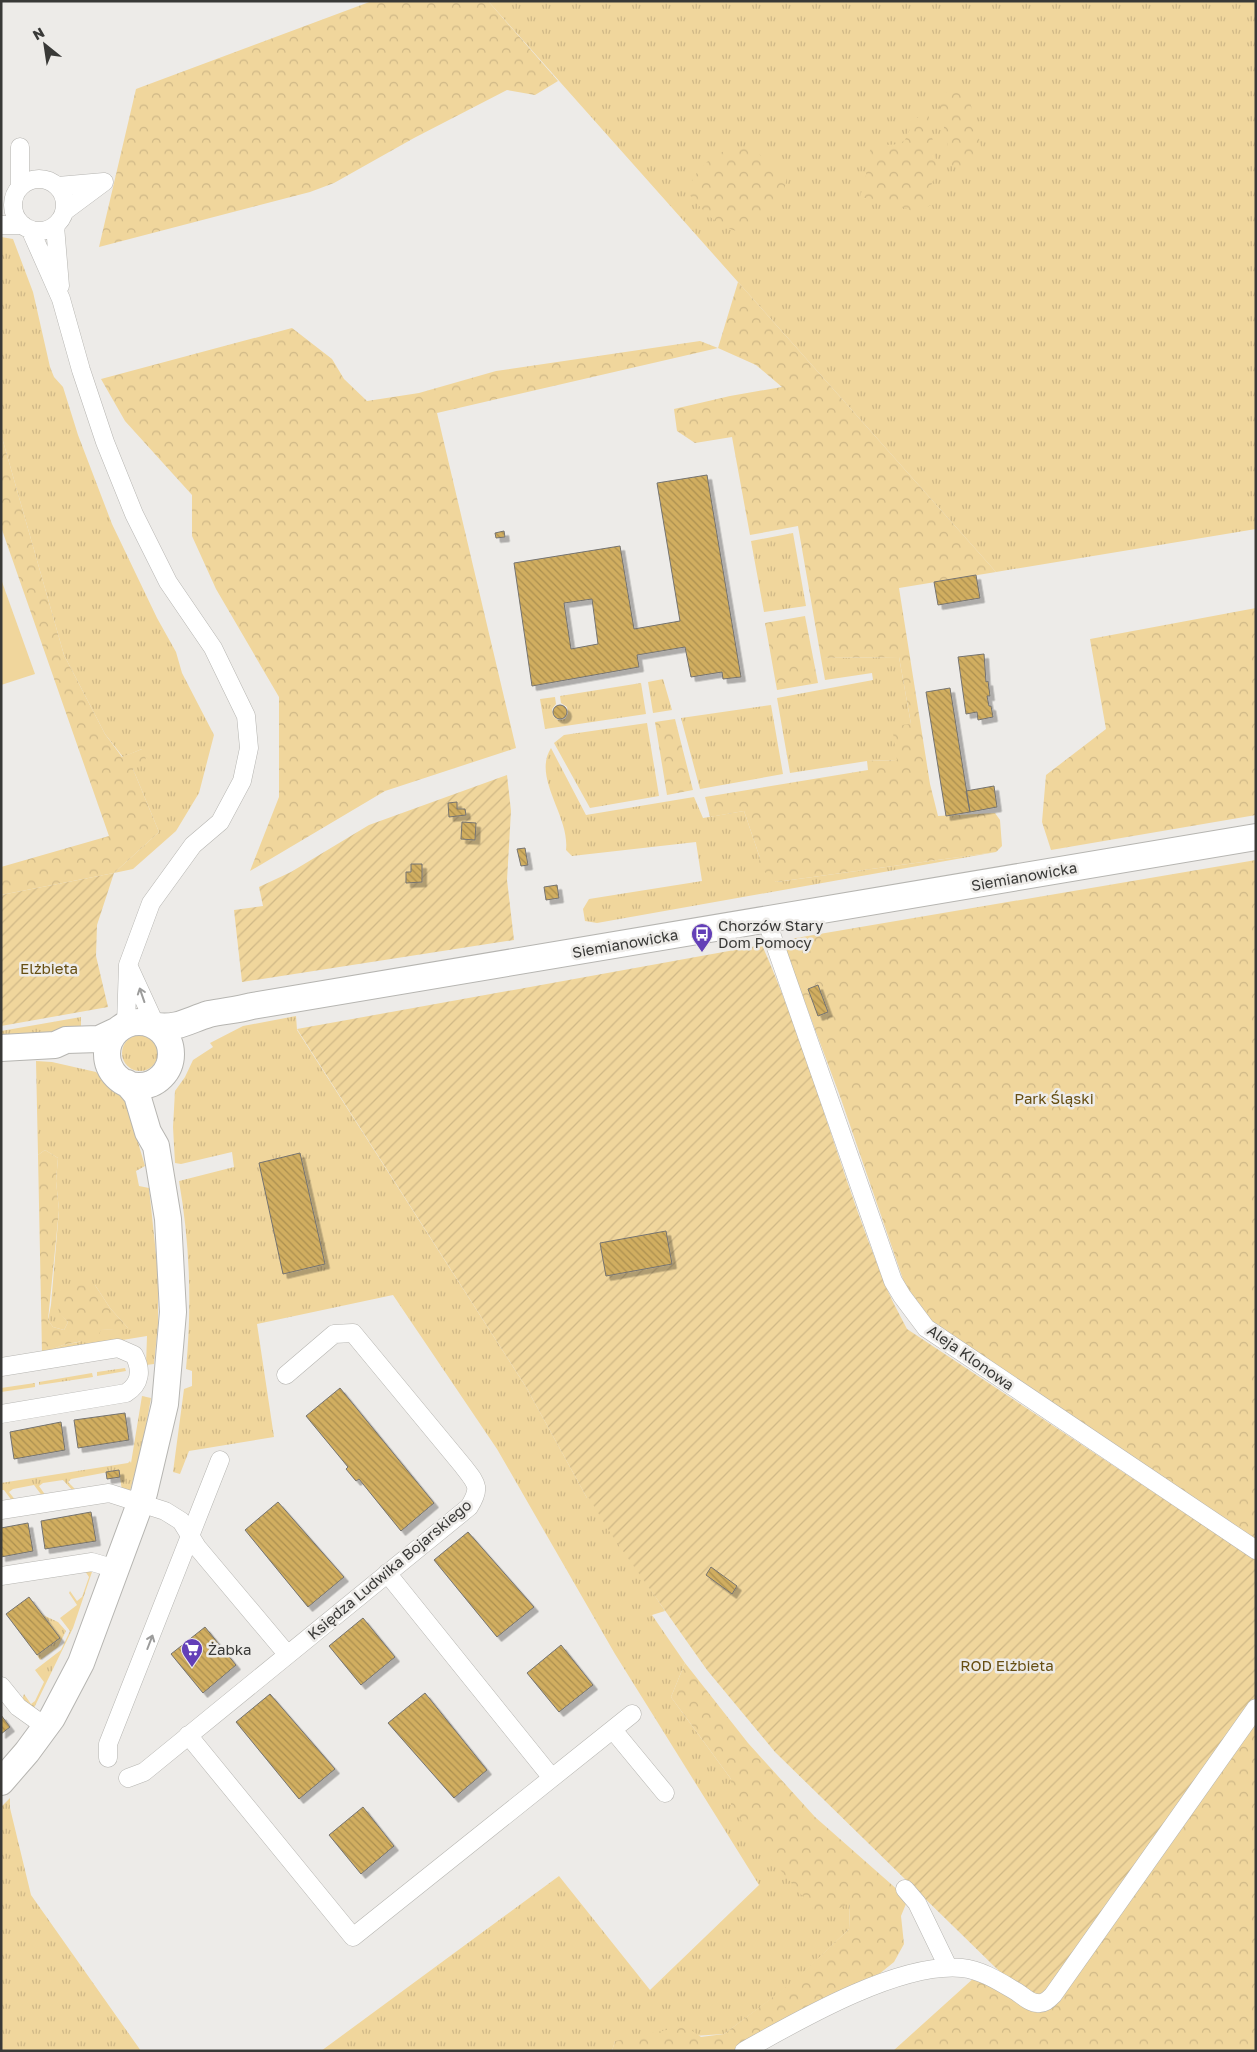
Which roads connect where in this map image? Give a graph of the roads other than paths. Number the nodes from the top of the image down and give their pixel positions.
1 (42, 178) junction
2 (58, 186) junction
3 (17, 191) junction
4 (1, 205) edge
5 (60, 218) junction
6 (1, 224) edge
7 (26, 227) junction
8 (61, 299) junction
9 (1256, 837) edge
10 (766, 920) junction
11 (128, 965) junction
12 (230, 1012) junction
13 (156, 1026) junction
14 (121, 1028) junction
15 (54, 1045) junction
16 (1, 1048) edge
17 (172, 1053) junction
18 (119, 1076) junction
19 (161, 1078) junction
20 (156, 1146) junction
21 (1, 1367) edge
22 (140, 1372) junction
23 (286, 1375) dead end
24 (168, 1376) junction
25 (1, 1414) edge
26 (220, 1460) dead end
27 (141, 1502) junction
28 (1, 1510) edge
29 (190, 1537) junction
30 (1256, 1550) edge
31 (116, 1569) junction
32 (387, 1573) junction
33 (1, 1576) edge
34 (287, 1654) junction
35 (1, 1686) edge
36 (1256, 1708) edge
37 (632, 1714) dead end
38 (46, 1727) junction
39 (613, 1730) junction
40 (188, 1735) junction
41 (108, 1758) dead end
42 (128, 1778) dead end
43 (552, 1778) junction
44 (1, 1782) edge
45 (665, 1793) dead end
46 (905, 1889) dead end
47 (948, 1967) junction
48 (744, 2051) edge

1 - 2 street
1 - 3 street
1 - 3 street
2 - 5 street
2 - 5 street
3 - 4 street
3 - 7 street
5 - 7 street
5 - 8 street
6 - 7 street
7 - 8 street
8 - 11 street
9 - 10 street, Siemianowicka
10 - 12 street, Siemianowicka
10 - 30 street, Aleja Klonowa
13 -> 11 street
11 - 14 street
12 - 13 street, Siemianowicka
12 - 17 street, Siemianowicka
13 - 14 street
13 - 17 street
14 - 15 street
14 - 18 street
15 - 16 street
15 - 18 street
17 - 19 street
18 - 19 street
18 - 20 street
19 - 20 street
20 - 24 street
21 - 22 street
22 - 24 street
22 - 25 street
23 - 32 street, Księdza Ludwika Bojarskiego
24 - 27 street
26 - 29 street
27 - 28 street
27 - 29 street
27 - 31 street
29 - 34 street
41 -> 29 street
31 - 33 street
31 - 38 street
32 - 34 street, Księdza Ludwika Bojarskiego
32 - 43 street
34 - 40 street, Księdza Ludwika Bojarskiego
35 - 38 street
36 - 47 street
37 - 39 street
38 - 44 street
39 - 43 street
39 - 45 street
40 - 42 street, Księdza Ludwika Bojarskiego
40 - 43 street
46 - 47 street
47 - 48 street

